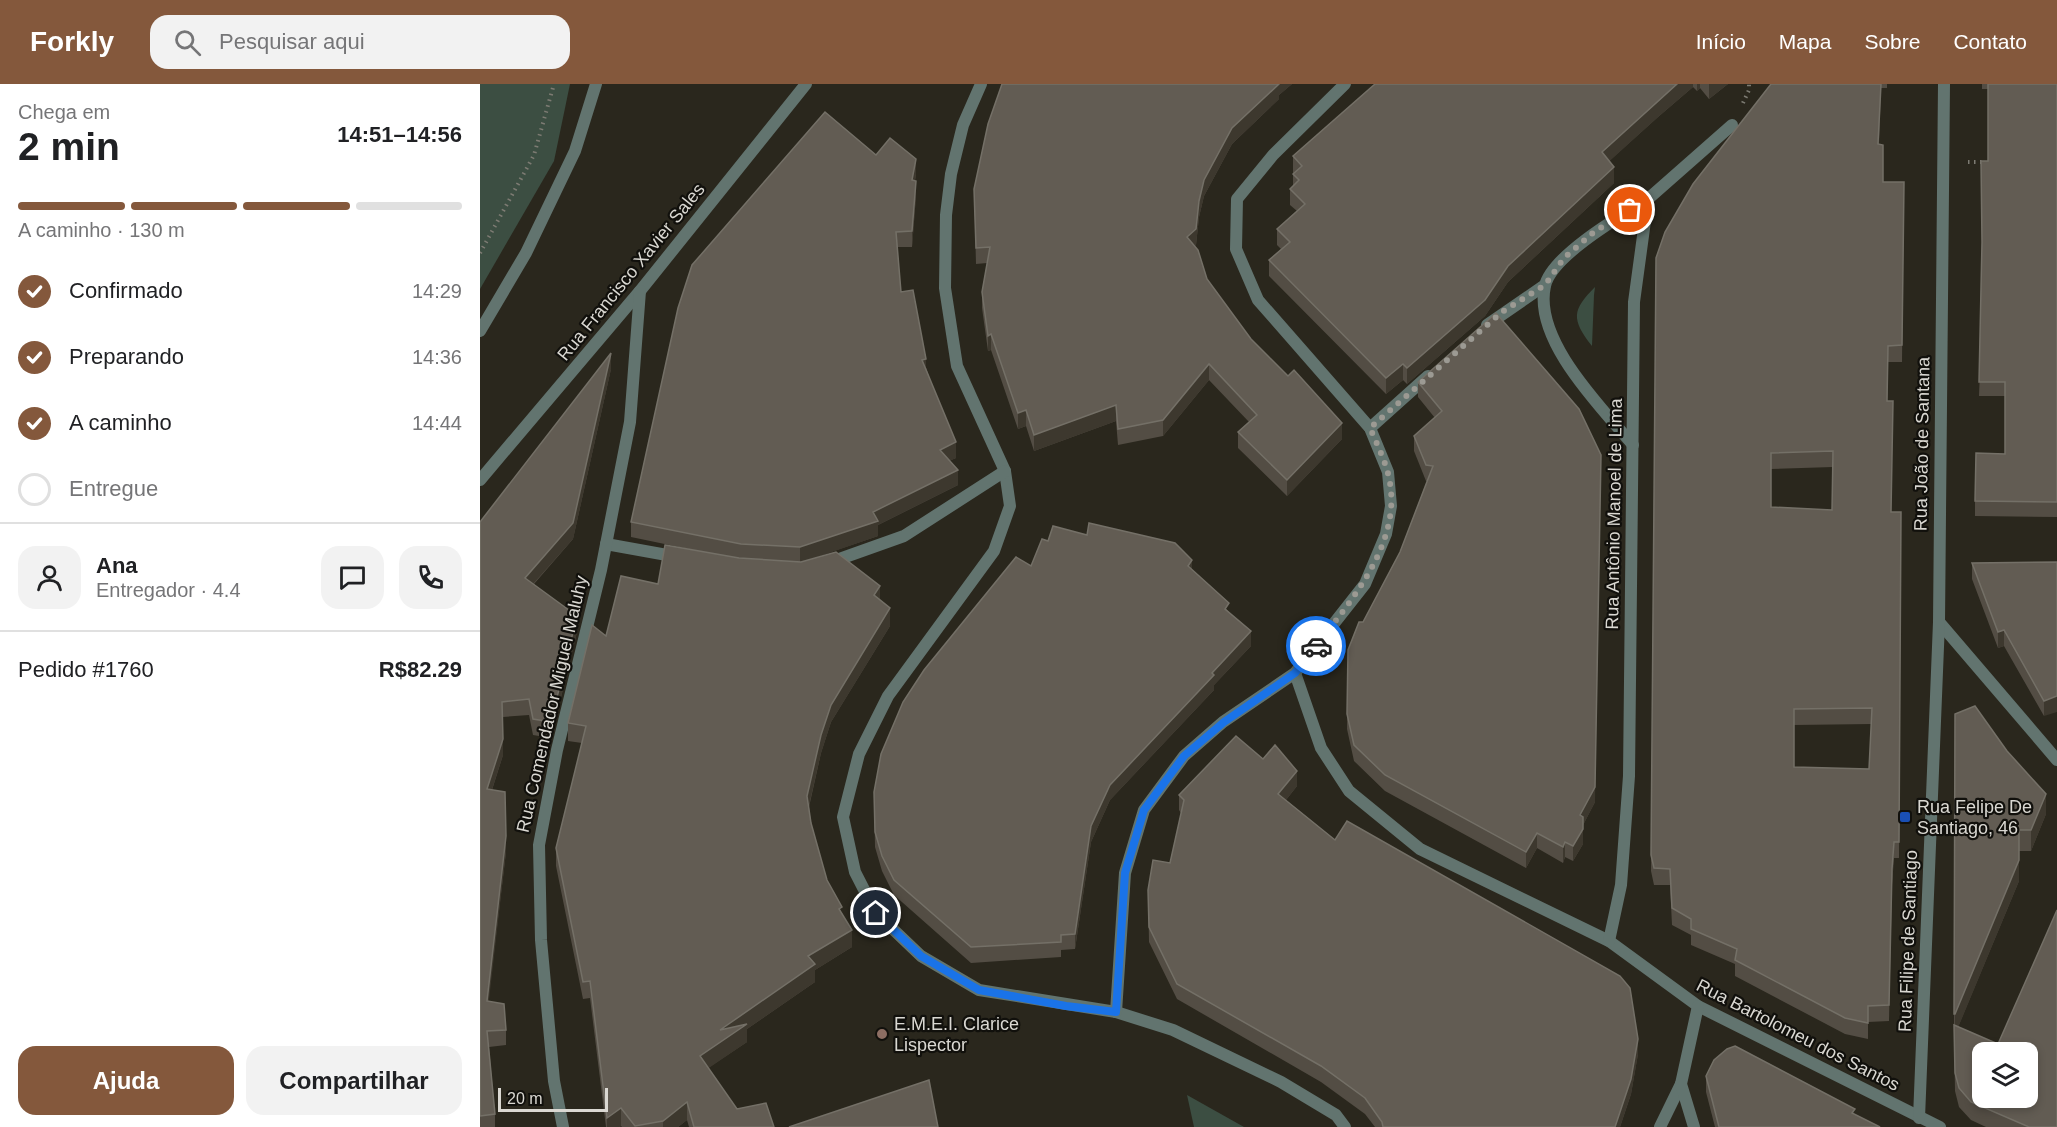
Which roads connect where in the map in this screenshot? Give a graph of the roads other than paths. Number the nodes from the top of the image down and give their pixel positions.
1 (596, 84) edge
2 (806, 84) edge
3 (981, 84) edge
4 (1345, 84) edge
5 (1944, 84) edge
6 (1732, 125) dead end
7 (1648, 199) junction
8 (1545, 285) junction
9 (640, 291) junction
10 (480, 331) edge
11 (1476, 334) edge
12 (1441, 364) edge
13 (1370, 428) junction
14 (1633, 445) junction
15 (1005, 471) junction
16 (480, 480) edge
17 (606, 544) junction
18 (695, 560) edge
19 (823, 564) edge
20 (1939, 622) junction
21 (1295, 673) junction
22 (2057, 760) edge
23 (1609, 941) junction
24 (1698, 1006) junction
25 (1116, 1012) junction
26 (1682, 1084) junction
27 (1919, 1118) junction
28 (563, 1127) edge
29 (1345, 1127) edge
30 (1660, 1127) edge
31 (1694, 1127) edge
32 (1940, 1127) edge

1 - 10 street
2 - 9 street, Rua Francisco Xavier Sales
3 - 15 street
4 - 13 street
5 - 20 street, Rua João de Santana
6 - 7 street
7 - 8 street
7 - 14 street, Rua Antônio Manoel de Lima
8 - 11 street
8 - 14 street
9 - 16 street, Rua Francisco Xavier Sales
9 - 17 street, Rua Comendador Miguel Maluhy
12 - 13 street
13 - 21 street
14 - 23 street, Rua Antônio Manoel de Lima
15 - 19 street
15 - 25 street
17 - 18 street
17 - 28 street, Rua Comendador Miguel Maluhy
20 - 22 street
20 - 27 street, Rua Filipe de Santiago
21 - 23 street, Rua Bartolomeu dos Santos
21 - 25 street
23 - 24 street, Rua Bartolomeu dos Santos
24 - 26 street
24 - 27 street, Rua Bartolomeu dos Santos
25 - 29 street
26 - 30 street
26 - 31 street
27 - 32 street, Rua Bartolomeu dos Santos

